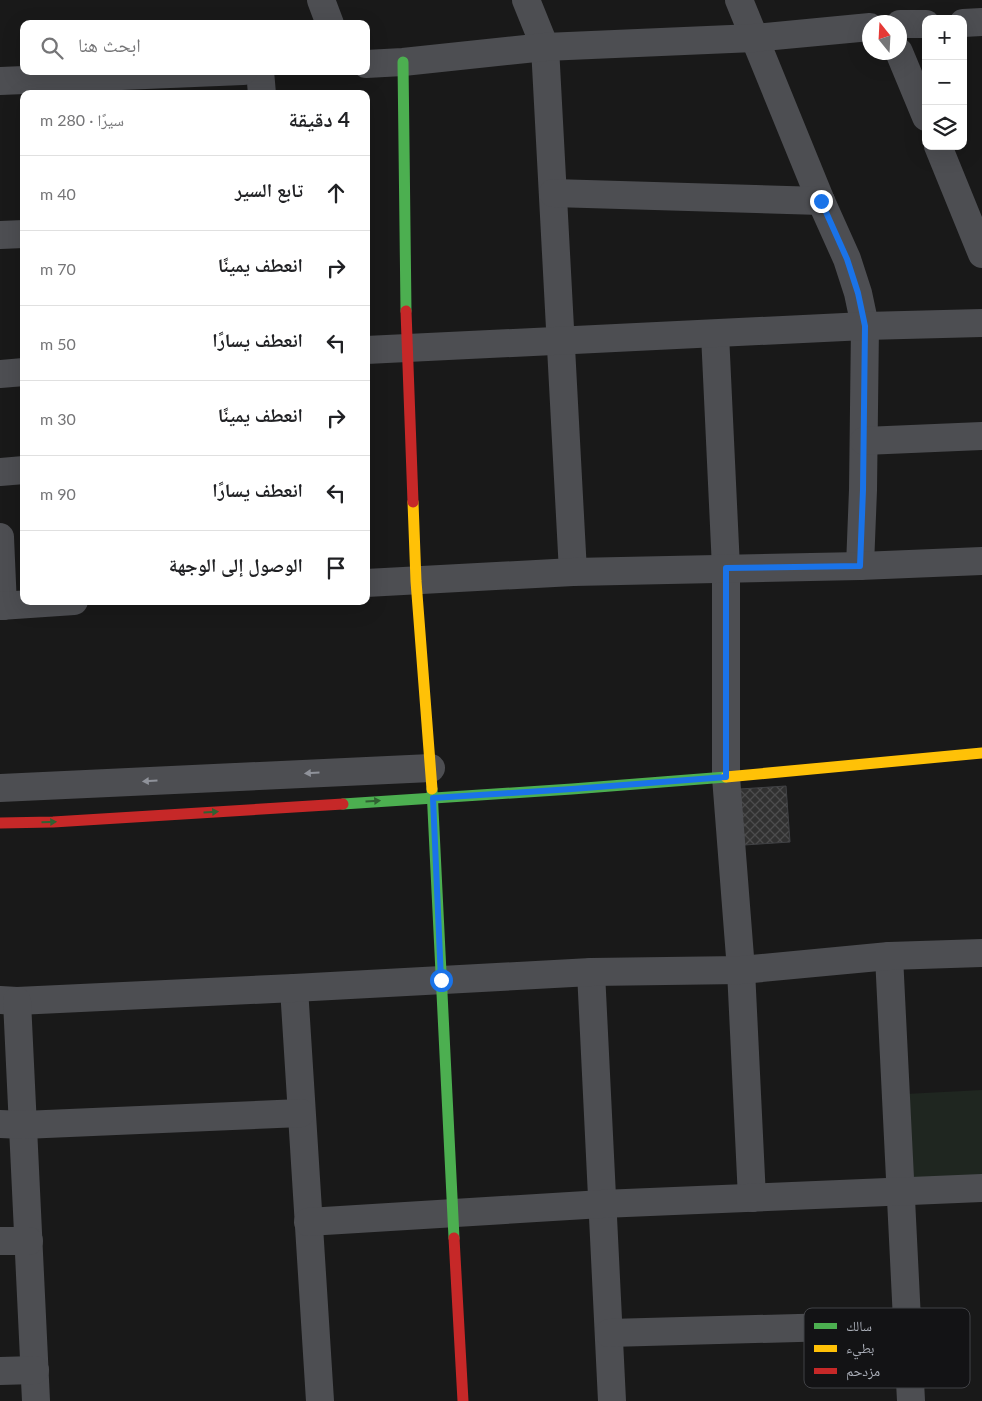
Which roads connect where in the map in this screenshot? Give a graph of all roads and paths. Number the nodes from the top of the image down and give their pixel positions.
1 (321, 0) edge
2 (526, 0) edge
3 (739, 0) edge
4 (328, 20) edge
5 (982, 22) edge
6 (967, 23) edge
7 (907, 24) edge
8 (922, 24) edge
9 (862, 28) edge
10 (754, 38) junction
11 (545, 47) junction
12 (902, 60) edge
13 (404, 62) junction
14 (370, 64) edge
15 (146, 75) edge
16 (260, 75) edge
17 (0, 81) edge
18 (262, 90) edge
19 (922, 107) edge
20 (940, 150) edge
21 (553, 193) junction
22 (821, 201) junction
23 (20, 234) edge
24 (0, 235) edge
25 (982, 254) edge
26 (982, 322) edge
27 (865, 326) junction
28 (715, 334) junction
29 (561, 342) junction
30 (407, 349) junction
31 (370, 350) edge
32 (20, 372) edge
33 (0, 374) edge
34 (982, 436) edge
35 (864, 441) junction
36 (20, 470) edge
37 (0, 472) edge
38 (0, 537) edge
39 (982, 562) edge
40 (860, 566) junction
41 (726, 568) junction
42 (573, 572) junction
43 (416, 581) junction
44 (370, 583) edge
45 (20, 605) edge
46 (2, 606) edge
47 (982, 753) edge
48 (431, 768) junction
49 (726, 777) junction
50 (0, 788) edge
51 (433, 798) junction
52 (0, 823) edge
53 (982, 952) edge
54 (890, 956) junction
55 (741, 970) junction
56 (591, 972) junction
57 (441, 980) junction
58 (294, 988) junction
59 (8, 1000) edge
60 (301, 1113) junction
61 (11, 1125) edge
62 (982, 1188) edge
63 (901, 1192) junction
64 (752, 1198) junction
65 (602, 1204) junction
66 (454, 1214) junction
67 (308, 1222) junction
68 (0, 1241) edge
69 (29, 1241) junction
70 (907, 1308) edge
71 (804, 1328) edge
72 (609, 1333) junction
73 (35, 1370) junction
74 (0, 1371) edge
75 (910, 1388) edge
76 (36, 1401) edge
77 (320, 1401) edge
78 (463, 1401) edge
79 (612, 1401) edge
80 (911, 1401) edge

1 - 4 street
2 - 11 street
3 - 10 street
5 - 6 street
7 - 8 street
9 - 10 street
10 - 11 street
10 - 22 street
11 - 13 street
11 - 21 street
12 - 19 street
13 - 14 street
13 - 30 street
15 - 17 street
16 - 18 street
20 - 25 street
21 - 22 street
21 - 29 street
22 - 27 street
23 - 24 street
26 - 27 street
27 - 28 street
27 - 35 street
28 - 29 street
28 - 41 street
29 - 30 street
29 - 42 street
30 - 31 street
30 - 43 street
32 - 33 street
34 - 35 street
35 - 40 street
36 - 37 street
38 - 46 street
39 - 40 street
40 - 41 street
41 - 42 street
41 - 49 street
42 - 43 street
43 - 44 street
43 - 48 street
45 - 46 street
47 - 49 street
48 -> 50 street
48 - 51 street
49 - 51 street
49 - 55 street
52 -> 51 street
51 - 57 street
53 - 54 street
54 - 55 street
54 - 63 street
55 - 56 street
55 - 64 street
56 - 57 street
56 - 65 street
57 - 58 street
57 - 66 street
58 - 59 street
58 - 60 street
59 - 61 street
60 - 61 street
60 - 67 street
61 - 69 street
62 - 63 street
63 - 64 street
63 - 70 street
64 - 65 street
65 - 66 street
65 - 72 street
66 - 67 street
66 - 78 street
67 - 77 street
68 - 69 street
69 - 73 street
71 - 72 street
72 - 79 street
73 - 74 street
73 - 76 street
75 - 80 street

